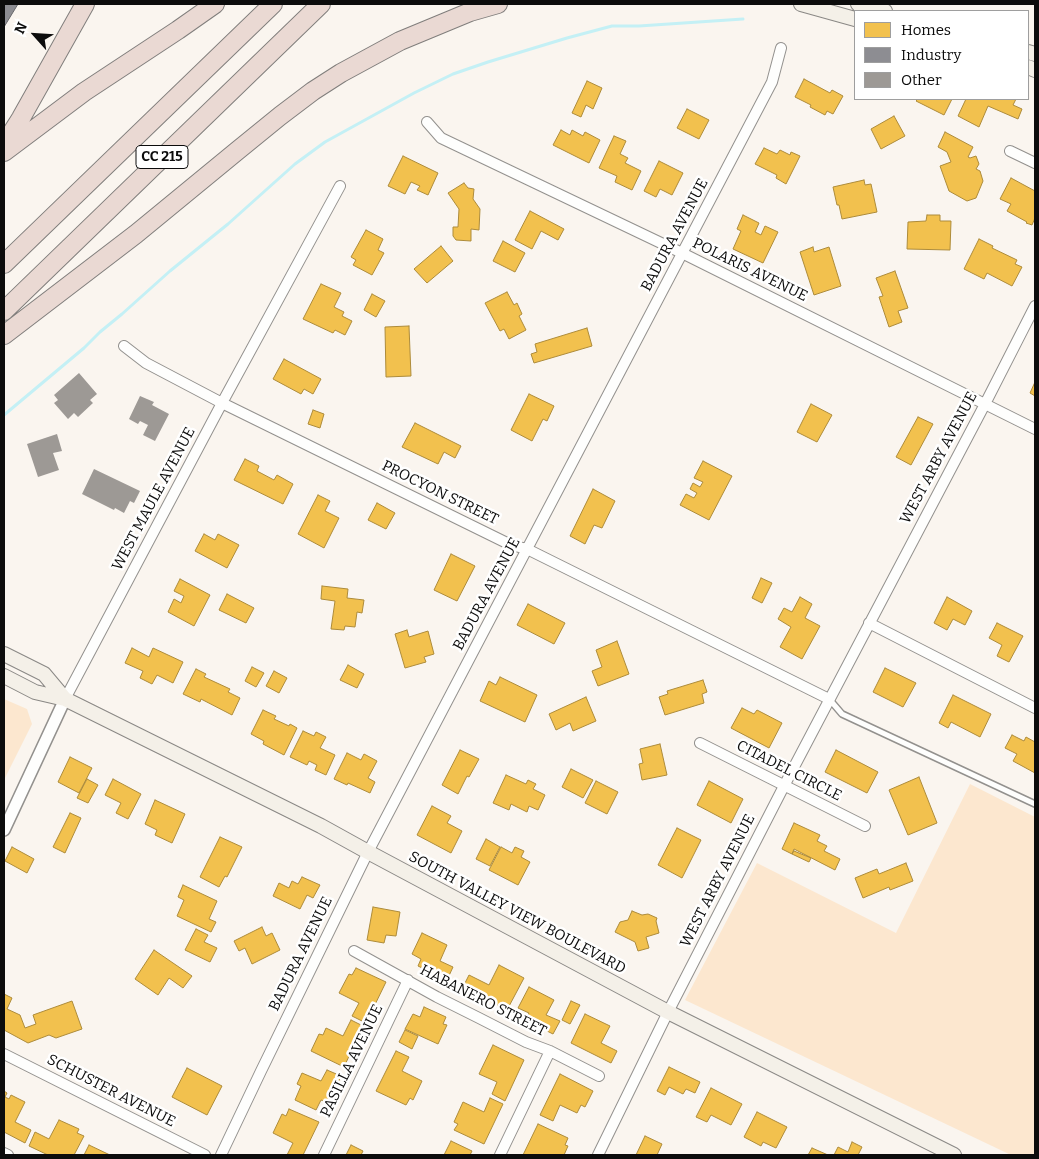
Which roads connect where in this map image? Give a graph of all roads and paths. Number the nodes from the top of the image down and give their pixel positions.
1 (72, 4) edge
2 (85, 4) edge
3 (215, 4) edge
4 (272, 4) edge
5 (321, 4) edge
6 (498, 4) edge
7 (801, 4) edge
8 (858, 4) edge
9 (881, 10) edge
10 (854, 19) edge
11 (781, 48) dead end
12 (20, 118) junction
13 (427, 122) dead end
14 (4, 145) edge
15 (1010, 151) dead end
16 (4, 152) edge
17 (1035, 163) edge
18 (340, 186) dead end
19 (682, 253) junction
20 (4, 264) edge
21 (1035, 306) edge
22 (4, 311) edge
23 (4, 335) edge
24 (124, 346) dead end
25 (222, 403) junction
26 (985, 404) junction
27 (1035, 429) edge
28 (528, 549) junction
29 (869, 623) junction
30 (4, 654) edge
31 (4, 676) edge
32 (65, 699) junction
33 (829, 699) junction
34 (1035, 708) edge
35 (700, 743) dead end
36 (784, 786) junction
37 (1035, 804) edge
38 (865, 826) dead end
39 (4, 830) edge
40 (368, 852) junction
41 (354, 951) dead end
42 (408, 980) junction
43 (668, 1012) junction
44 (550, 1052) junction
45 (4, 1054) edge
46 (599, 1076) dead end
47 (4, 1153) edge
48 (8, 1155) edge
49 (205, 1155) edge
50 (221, 1155) edge
51 (324, 1155) edge
52 (500, 1155) edge
53 (598, 1155) edge
54 (954, 1155) edge

1 - 12 highway
2 - 12 highway
3 - 16 highway
4 - 20 highway, CC 215
5 - 22 highway, CC 215
6 - 23 highway
7 - 10 main road
8 - 9 main road
11 - 19 street, BADURA AVENUE
12 - 14 highway
13 - 19 street, POLARIS AVENUE
15 - 17 street
18 - 25 street, WEST MAULE AVENUE
19 - 26 street, POLARIS AVENUE
19 - 28 street, BADURA AVENUE
21 - 26 street, WEST ARBY AVENUE
24 - 25 street, PROCYON STREET
25 - 28 street, PROCYON STREET
25 - 32 street, WEST MAULE AVENUE
26 - 27 street, POLARIS AVENUE
26 - 29 street, WEST ARBY AVENUE
28 - 33 street, PROCYON STREET
28 - 40 street, BADURA AVENUE
29 - 33 street, WEST ARBY AVENUE
29 - 34 street
30 - 32 main road, SOUTH VALLEY VIEW BOULEVARD
31 - 32 main road, SOUTH VALLEY VIEW BOULEVARD
32 - 39 street, WEST MAULE AVENUE
32 - 40 main road, SOUTH VALLEY VIEW BOULEVARD
33 - 36 street, WEST ARBY AVENUE
33 - 37 lane
35 - 36 street, CITADEL CIRCLE
36 - 38 street, CITADEL CIRCLE
36 - 43 street, WEST ARBY AVENUE
40 - 43 main road, SOUTH VALLEY VIEW BOULEVARD
40 - 50 street, BADURA AVENUE
41 - 42 street, HABANERO STREET
42 - 44 street, HABANERO STREET
42 - 51 street, PASILLA AVENUE
43 - 53 street, WEST ARBY AVENUE
43 - 54 main road, SOUTH VALLEY VIEW BOULEVARD
44 - 46 street, HABANERO STREET
44 - 52 street
45 - 49 street, SCHUSTER AVENUE
47 - 48 street

